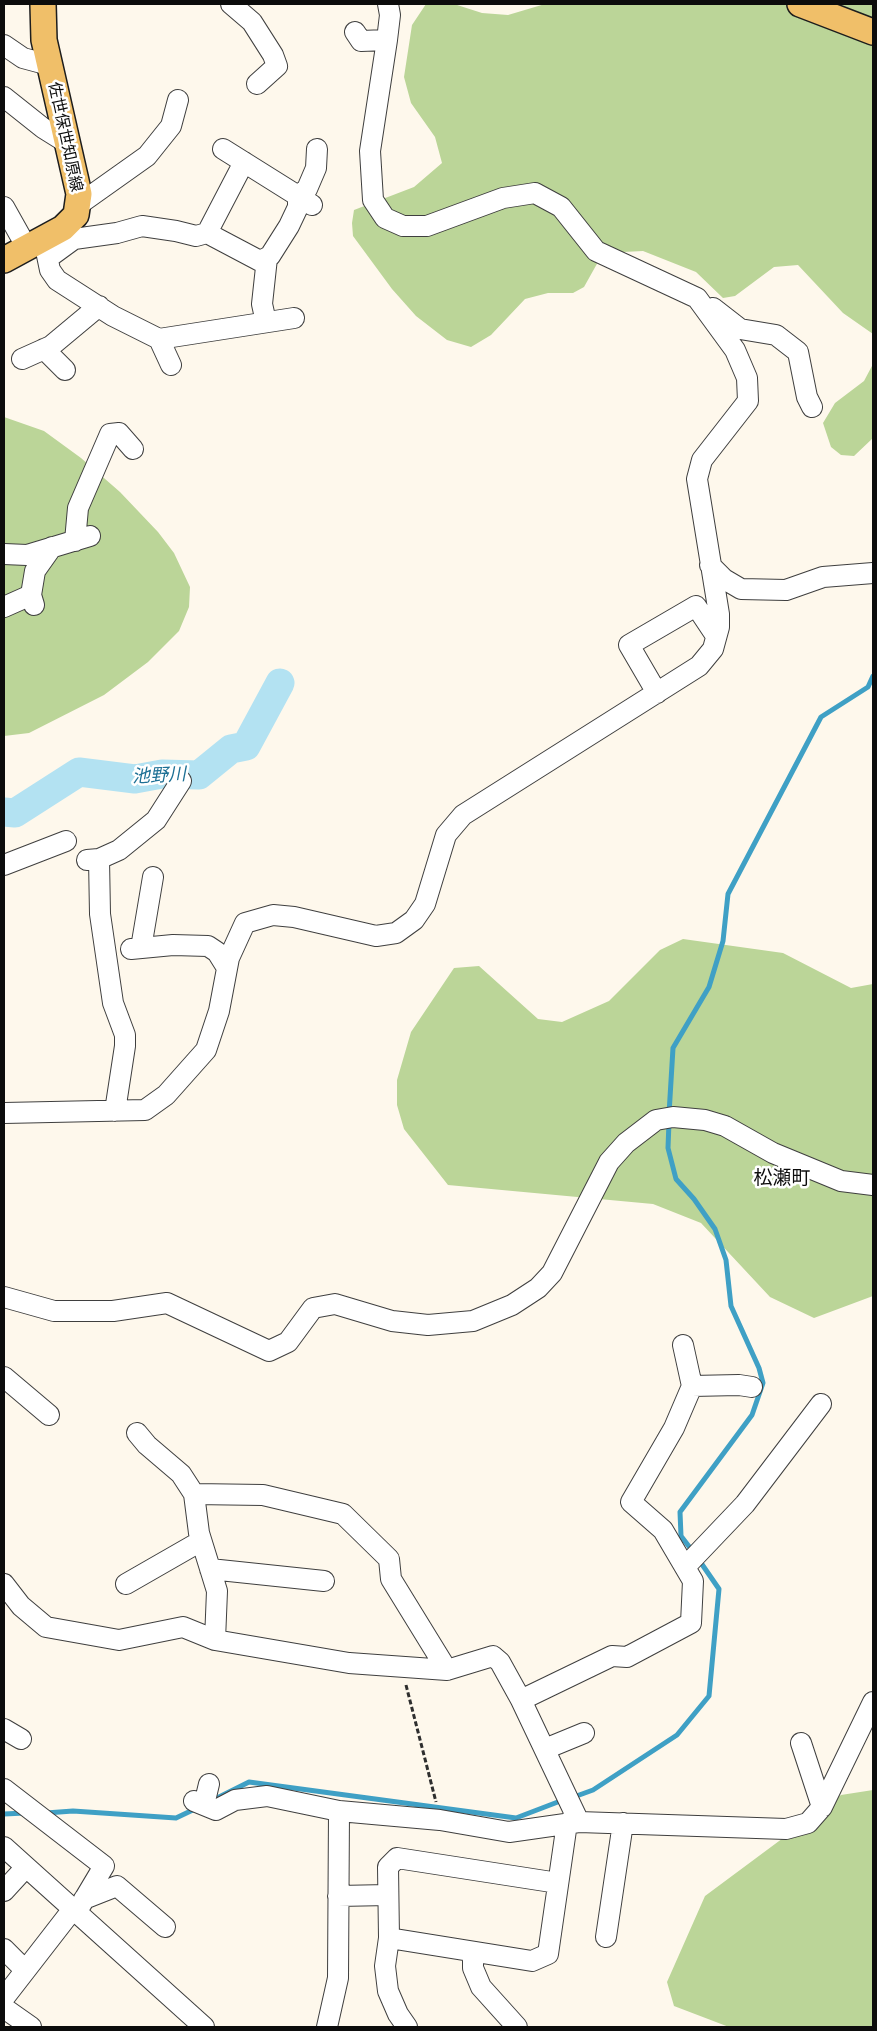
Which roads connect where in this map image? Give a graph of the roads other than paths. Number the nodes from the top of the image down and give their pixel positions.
1 (43, 4) edge
2 (231, 4) edge
3 (388, 4) edge
4 (800, 4) edge
5 (355, 32) dead end
6 (873, 32) edge
7 (386, 40) junction
8 (4, 45) edge
9 (49, 65) junction
10 (257, 84) dead end
11 (4, 97) edge
12 (178, 100) dead end
13 (67, 143) junction
14 (224, 149) dead end
15 (317, 149) dead end
16 (244, 162) junction
17 (305, 201) junction
18 (78, 205) junction
19 (4, 207) edge
20 (207, 233) junction
21 (39, 249) junction
22 (267, 258) junction
23 (4, 260) edge
24 (697, 298) junction
25 (99, 306) junction
26 (294, 318) dead end
27 (266, 322) junction
28 (159, 339) junction
29 (44, 349) junction
30 (22, 359) dead end
31 (171, 365) dead end
32 (65, 370) dead end
33 (812, 407) dead end
34 (133, 448) dead end
35 (52, 547) junction
36 (4, 554) edge
37 (710, 566) junction
38 (873, 573) edge
39 (4, 607) edge
40 (716, 636) junction
41 (657, 693) junction
42 (181, 782) dead end
43 (66, 841) dead end
44 (4, 865) edge
45 (153, 877) dead end
46 (227, 968) junction
47 (115, 1110) junction
48 (4, 1113) edge
49 (873, 1186) edge
50 (4, 1297) edge
51 (683, 1345) dead end
52 (4, 1377) edge
53 (692, 1386) junction
54 (752, 1387) dead end
55 (820, 1404) dead end
56 (49, 1415) dead end
57 (137, 1433) dead end
58 (194, 1494) junction
59 (201, 1540) junction
60 (685, 1567) junction
61 (210, 1569) junction
62 (324, 1581) dead end
63 (4, 1584) edge
64 (126, 1584) dead end
65 (215, 1640) junction
66 (446, 1670) junction
67 (522, 1700) junction
68 (873, 1702) edge
69 (584, 1733) dead end
70 (801, 1743) dead end
71 (544, 1749) junction
72 (209, 1784) dead end
73 (4, 1788) edge
74 (822, 1806) junction
75 (339, 1810) junction
76 (573, 1822) junction
77 (622, 1823) junction
78 (4, 1847) edge
79 (26, 1867) junction
80 (558, 1883) junction
81 (4, 1891) edge
82 (388, 1895) junction
83 (338, 1896) junction
84 (78, 1907) junction
85 (165, 1927) dead end
86 (606, 1937) dead end
87 (389, 1938) junction
88 (4, 1949) edge
89 (473, 1952) junction
90 (4, 1958) edge
91 (4, 1964) edge
92 (25, 1970) junction
93 (4, 1998) edge
94 (4, 2008) edge
95 (332, 2024) edge
96 (31, 2027) edge
97 (204, 2027) edge
98 (407, 2027) edge
99 (517, 2027) edge

1 - 9 main road, 佐世保世知原線
2 - 10 street
3 - 7 street
4 - 6 main road
5 - 7 street
7 - 24 street
8 - 9 street
9 - 13 main road, 佐世保世知原線
11 - 13 street
12 - 18 street
13 - 18 main road, 佐世保世知原線
14 - 16 street
15 - 17 street
16 - 17 street
16 - 20 street
17 - 22 street
18 - 21 main road, 佐世保世知原線
19 - 21 street
20 - 21 street
20 - 22 street
21 - 23 main road, 佐世保世知原線
21 - 25 street
22 - 27 street
24 - 33 street
24 - 37 street
25 - 28 street
25 - 29 street
26 - 27 street
27 - 28 street
28 - 31 street
29 - 30 street
29 - 32 street
34 - 35 street
35 - 36 street
35 - 39 street
37 - 38 street
37 - 40 street
40 - 41 street
40 - 41 street
41 - 46 street
42 - 47 street
43 - 44 street
45 - 46 street
46 - 47 street
47 - 48 street
49 - 50 street
51 - 53 street
52 - 56 street
53 - 54 street
53 - 60 street
55 - 60 street
57 - 58 street
58 - 59 street
58 - 66 street
59 - 61 street
59 - 64 street
60 - 67 street
61 - 62 street
61 - 65 street
63 - 65 street
65 - 66 street
66 - 67 street
67 - 71 street
68 - 74 street
69 - 71 street
70 - 74 street
71 - 76 street
72 - 75 street
73 - 84 street
74 - 77 street
75 - 76 street
75 - 83 street
76 - 77 street
76 - 80 street
77 - 86 street
78 - 79 street
79 - 81 street
79 - 84 street
80 - 82 street
80 - 89 street
82 - 83 street
82 - 87 street
83 - 95 street
84 - 85 street
84 - 92 street
84 - 97 street
87 - 89 street
87 - 98 street
88 - 92 street
89 - 99 street
90 - 91 street
92 - 93 street
94 - 96 street

